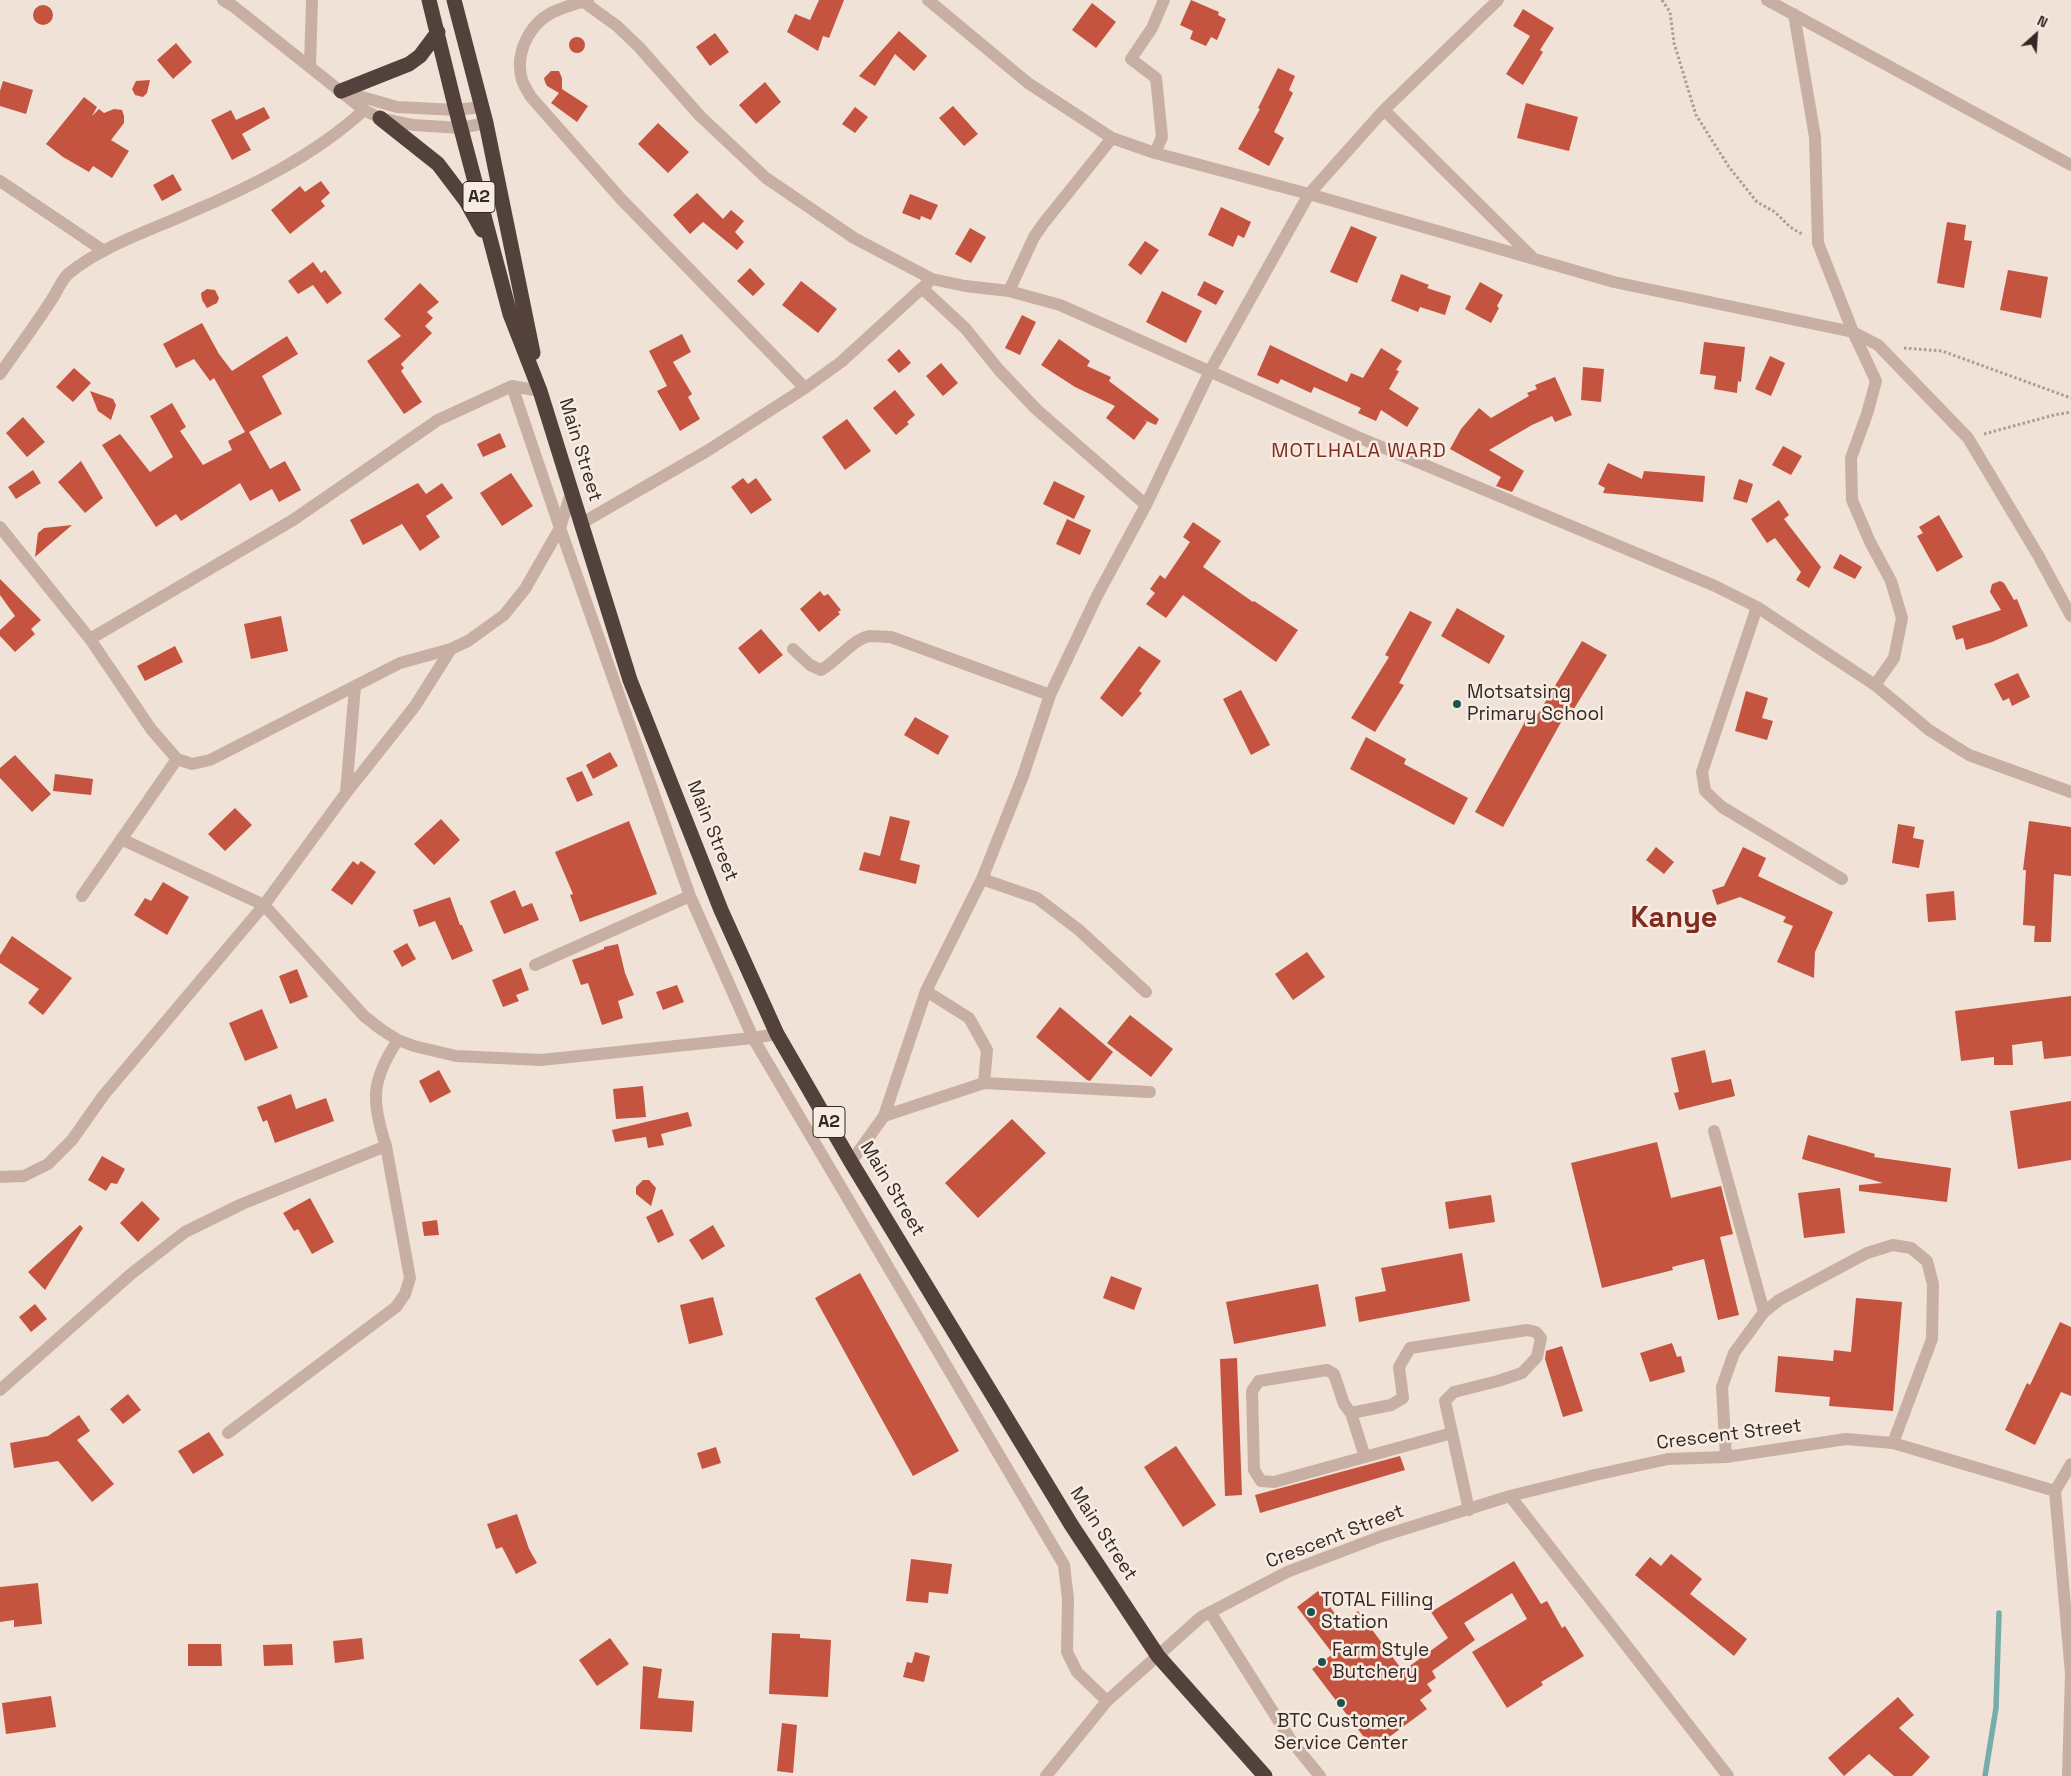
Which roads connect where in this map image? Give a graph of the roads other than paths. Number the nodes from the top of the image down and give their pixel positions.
1 (223, 0) edge
2 (312, 0) edge
3 (429, 0) edge
4 (454, 0) edge
5 (584, 0) edge
6 (928, 0) edge
7 (1164, 0) edge
8 (1498, 0) edge
9 (1767, 0) edge
10 (1794, 14) junction
11 (438, 32) junction
12 (310, 66) junction
13 (341, 91) junction
14 (482, 107) junction
15 (364, 110) junction
16 (456, 110) junction
17 (1384, 110) junction
18 (380, 118) junction
19 (486, 123) junction
20 (461, 128) junction
21 (1112, 138) junction
22 (1155, 153) junction
23 (2071, 165) edge
24 (0, 181) edge
25 (1309, 194) junction
26 (104, 251) junction
27 (494, 253) junction
28 (1534, 259) junction
29 (928, 284) junction
30 (1009, 290) junction
31 (1853, 332) junction
32 (1210, 371) junction
33 (0, 374) edge
34 (512, 386) junction
35 (805, 388) junction
36 (540, 391) junction
37 (571, 493) junction
38 (1146, 505) junction
39 (582, 523) junction
40 (0, 527) edge
41 (560, 528) junction
42 (1757, 607) junction
43 (2071, 616) edge
44 (90, 638) junction
45 (451, 649) junction
46 (793, 649) dead end
47 (1875, 685) junction
48 (355, 687) junction
49 (1050, 696) junction
50 (177, 759) junction
51 (2071, 792) edge
52 (346, 793) junction
53 (121, 839) junction
54 (982, 879) junction
55 (1842, 879) dead end
56 (82, 896) dead end
57 (690, 896) junction
58 (264, 905) junction
59 (535, 965) dead end
60 (926, 991) junction
61 (1146, 992) dead end
62 (777, 1034) junction
63 (753, 1038) junction
64 (398, 1040) junction
65 (984, 1083) junction
66 (1150, 1092) dead end
67 (884, 1116) junction
68 (1714, 1131) dead end
69 (386, 1146) junction
70 (851, 1162) junction
71 (0, 1178) edge
72 (1764, 1312) junction
73 (0, 1390) edge
74 (1352, 1413) junction
75 (228, 1433) dead end
76 (1452, 1433) junction
77 (1892, 1443) junction
78 (1365, 1457) junction
79 (1726, 1457) junction
80 (2071, 1464) edge
81 (2055, 1491) junction
82 (1510, 1496) junction
83 (1469, 1510) junction
84 (1210, 1612) junction
85 (1158, 1656) junction
86 (1107, 1701) junction
87 (1046, 1776) edge
88 (1265, 1776) edge
89 (1320, 1776) edge
90 (1728, 1776) edge
91 (2068, 1776) edge

1 - 12 street
2 - 12 street
3 - 11 highway, Main Street / A2
4 - 14 highway, Main Street / A2
5 - 29 street
5 - 35 street
6 - 21 street
7 - 22 street
8 - 17 street
9 - 10 street
10 - 23 street
10 - 31 street
11 - 13 highway
11 - 16 highway, Main Street / A2
12 - 13 street
13 - 15 street
13 - 16 street
14 - 16 street
14 - 19 highway, Main Street / A2
15 - 18 street
15 - 26 street
16 - 20 highway, Main Street / A2
17 - 25 street
17 - 28 street
18 - 20 street
18 - 27 highway
19 - 20 street
19 - 36 highway, Main Street / A2
20 - 27 highway, Main Street / A2
21 - 22 street
21 - 30 street
22 - 25 street
24 - 26 street
25 - 28 street
25 - 32 street
26 - 33 street
27 - 36 highway, Main Street / A2
28 - 31 street
29 - 30 street
29 - 35 street
29 - 38 street
30 - 32 street
31 - 43 street
31 - 47 street
32 - 38 street
32 - 42 street
34 - 36 street
34 - 41 street
34 - 44 street
35 - 39 street
36 - 37 highway, Main Street / A2
37 - 39 highway, Main Street / A2
37 - 41 street
38 - 49 street
39 - 62 highway, Main Street / A2
40 - 44 street
41 - 45 street
41 - 57 street
42 - 47 street
42 - 55 street
44 - 50 street
45 - 48 street
45 - 52 street
46 - 49 street
47 - 51 street
48 - 50 street
48 - 52 street
49 - 54 street
50 - 53 street
52 - 58 street
53 - 56 street
53 - 58 street
54 - 60 street
54 - 61 street
57 - 59 street
57 - 63 street
58 - 64 street
58 - 71 street
60 - 65 street
60 - 67 street
62 - 63 street
62 - 70 highway, Main Street / A2
63 - 64 street
63 - 86 street
64 - 69 street
65 - 66 street
65 - 67 street
67 - 70 street
68 - 72 street
69 - 73 street
69 - 75 street
70 - 85 highway, Main Street / A2
72 - 77 street
72 - 79 street
74 - 76 street
74 - 78 street
74 - 78 street
76 - 78 street
76 - 83 street
77 - 79 street, Crescent Street
77 - 81 street, Crescent Street
79 - 82 street, Crescent Street
80 - 81 street
81 - 91 street
82 - 83 street, Crescent Street
82 - 90 street
83 - 84 street, Crescent Street
84 - 85 street, Crescent Street
84 - 89 street
85 - 86 street, Crescent Street
85 - 88 highway, Main Street / A2
86 - 87 street, Crescent Street

